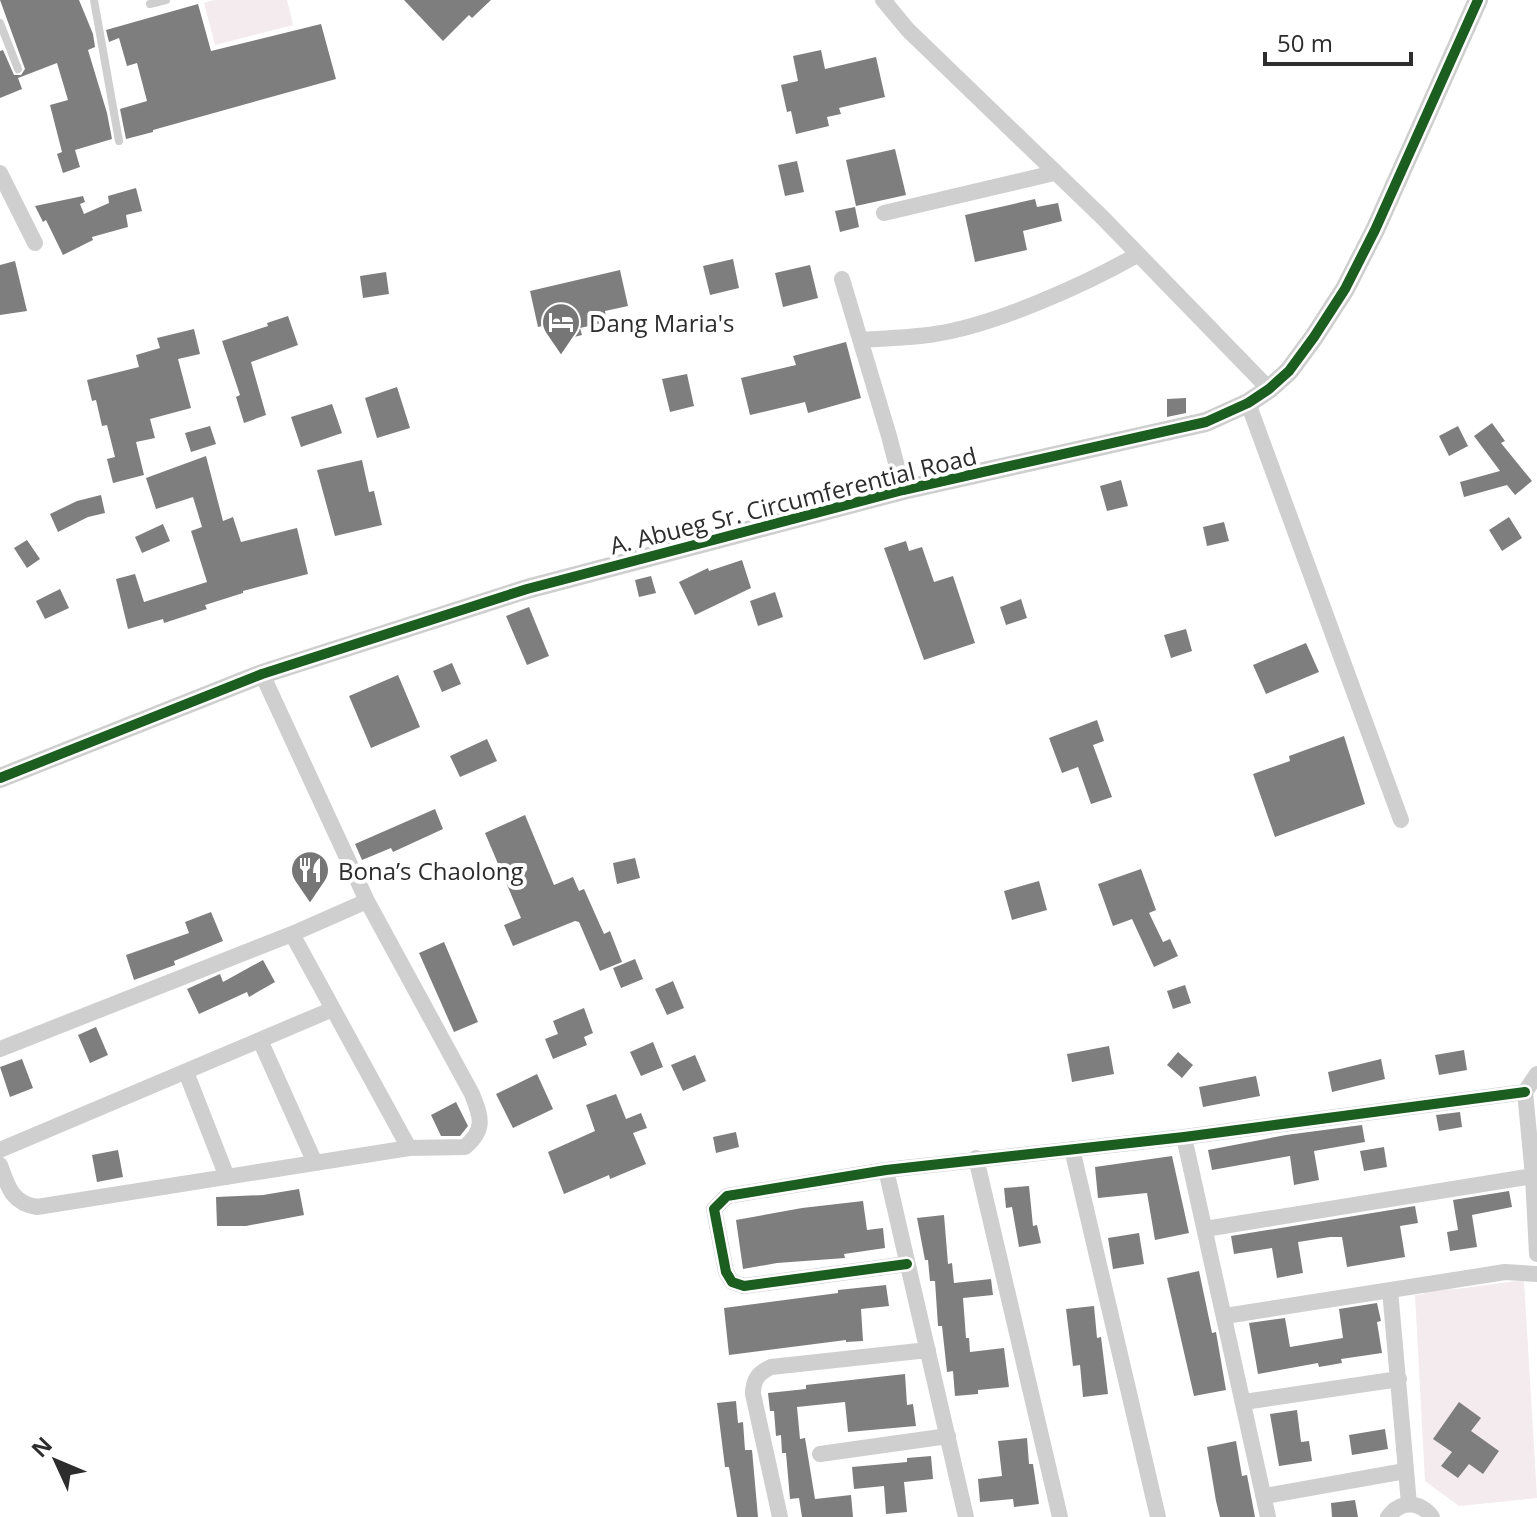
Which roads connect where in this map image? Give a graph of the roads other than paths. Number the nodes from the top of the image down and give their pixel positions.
1 (94, 0) edge
2 (166, 0) edge
3 (883, 0) edge
4 (1478, 0) edge
5 (150, 4) dead end
6 (0, 23) edge
7 (18, 69) dead end
8 (119, 141) dead end
9 (0, 173) edge
10 (1054, 173) junction
11 (884, 213) dead end
12 (35, 243) dead end
13 (1137, 255) junction
14 (842, 279) dead end
15 (861, 340) junction
16 (1269, 389) junction
17 (1248, 403) junction
18 (903, 490) junction
19 (262, 674) junction
20 (0, 778) edge
21 (1401, 820) dead end
22 (367, 901) junction
23 (292, 934) junction
24 (333, 1009) junction
25 (260, 1040) junction
26 (0, 1049) edge
27 (186, 1072) junction
28 (1537, 1074) edge
29 (1525, 1092) junction
30 (1184, 1137) junction
31 (409, 1148) junction
32 (1072, 1149) junction
33 (0, 1150) edge
34 (976, 1158) junction
35 (315, 1163) junction
36 (0, 1165) edge
37 (886, 1170) junction
38 (227, 1177) junction
39 (1535, 1187) edge
40 (1205, 1229) junction
41 (1537, 1254) edge
42 (907, 1264) junction
43 (1537, 1274) edge
44 (1390, 1290) junction
45 (1225, 1316) junction
46 (928, 1350) junction
47 (1399, 1379) junction
48 (1244, 1402) junction
49 (948, 1436) junction
50 (820, 1454) dead end
51 (1405, 1471) junction
52 (1265, 1496) junction
53 (1409, 1504) junction
54 (780, 1517) edge
55 (964, 1517) edge
56 (1060, 1517) edge
57 (1158, 1517) edge
58 (1268, 1517) edge
59 (1388, 1517) edge
60 (1432, 1517) edge

1 - 8 lane
2 - 5 lane
3 - 10 street
4 - 16 street, A. Abueg Sr. Circumferential Road
6 - 7 lane
9 - 12 street
10 - 11 street
10 - 13 street
13 - 15 street
13 - 16 street
14 - 15 street
15 - 18 street
16 - 17 street, A. Abueg Sr. Circumferential Road
17 - 18 street, A. Abueg Sr. Circumferential Road
17 - 21 street
18 - 19 street, A. Abueg Sr. Circumferential Road
19 - 20 street, A. Abueg Sr. Circumferential Road
19 - 22 street
22 - 23 street
22 - 31 street
23 - 24 street
23 - 26 street
24 - 25 street
24 - 31 street
25 - 27 street
25 - 35 street
27 - 33 street
27 - 38 street
28 - 29 street
29 - 30 street
29 - 39 street
30 - 32 street
30 - 40 street
31 - 35 street
32 - 34 street
32 - 57 street
34 - 37 street
34 - 56 street
35 - 38 street
36 - 38 street
37 - 42 street
37 - 42 street
39 - 40 street
39 - 41 street
40 - 45 street
42 - 46 street
43 - 44 street
44 - 45 street
44 - 47 street
45 - 48 street
46 - 49 street
46 - 54 street
47 - 48 street
47 - 51 street
48 - 52 street
49 - 50 street
49 - 55 street
51 - 52 street
51 - 53 street
52 - 58 street
53 - 59 street
53 - 60 street

